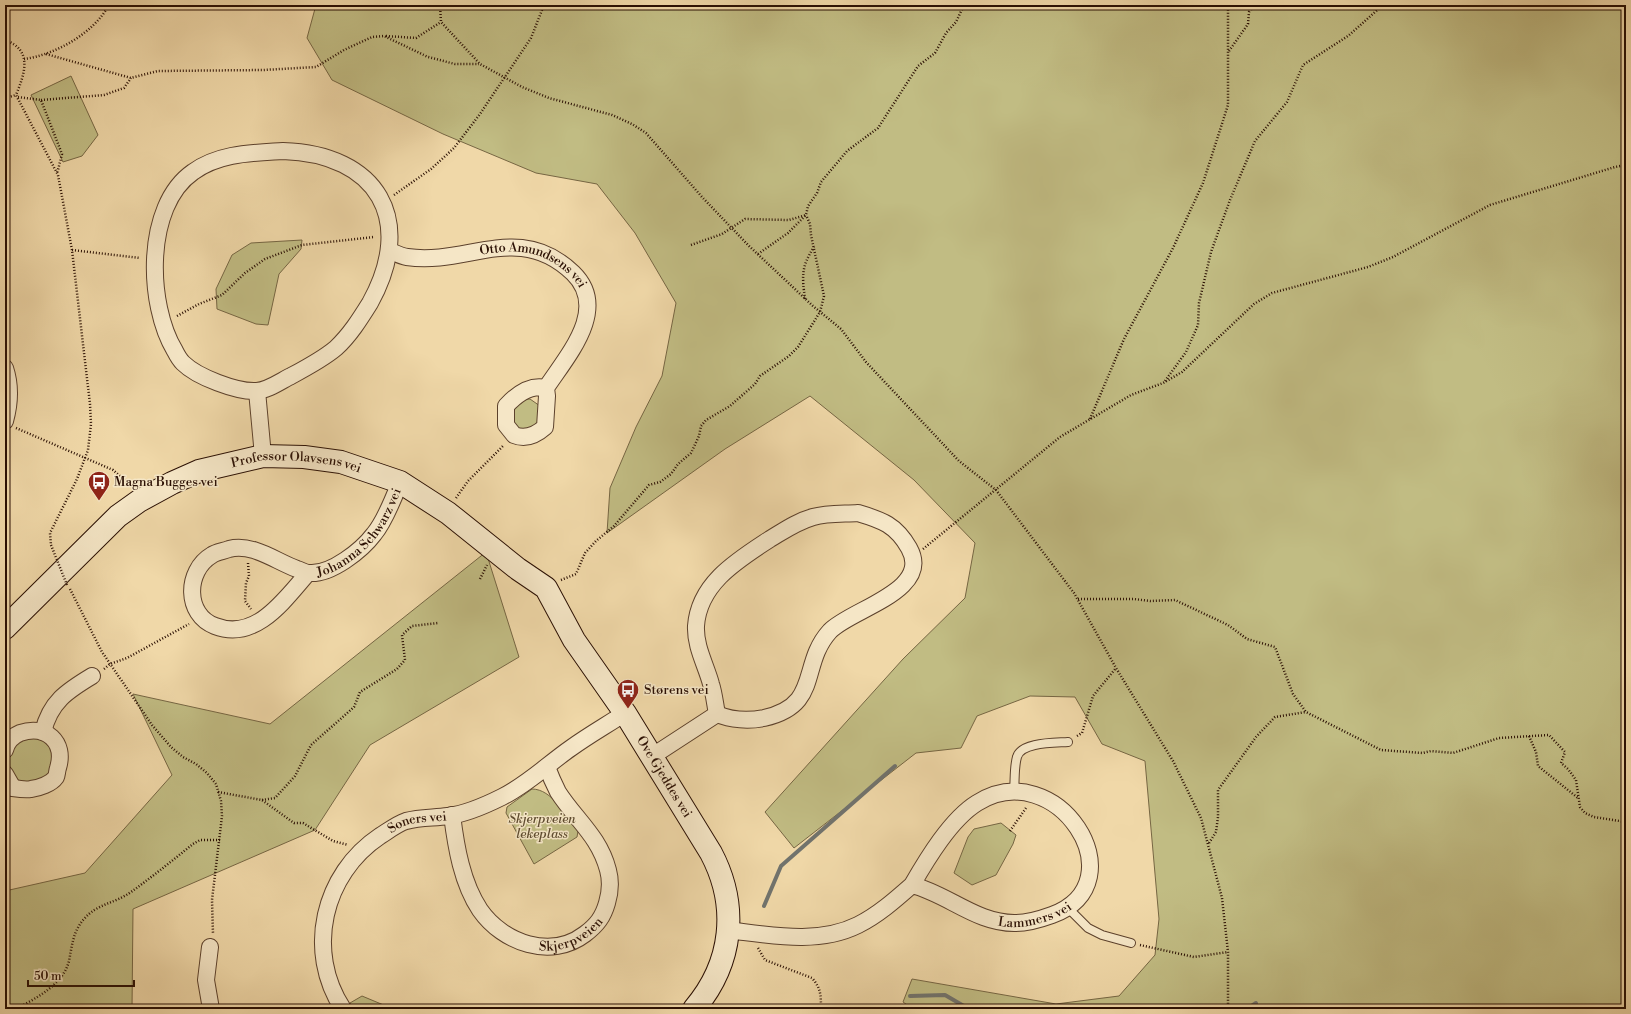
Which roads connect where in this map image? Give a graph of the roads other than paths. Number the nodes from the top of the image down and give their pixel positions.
1 (390, 252) junction
2 (5, 368) edge
3 (546, 388) junction
4 (257, 392) junction
5 (8, 423) edge
6 (263, 456) junction
7 (400, 482) junction
8 (518, 569) joint
9 (308, 573) junction
10 (5, 628) edge
11 (92, 676) road end
12 (625, 713) junction
13 (717, 714) junction
14 (43, 732) junction
15 (1068, 742) road end
16 (5, 750) edge
17 (651, 757) junction
18 (547, 767) junction
19 (5, 774) edge
20 (1014, 791) junction
21 (9, 793) edge
22 (452, 815) junction
23 (912, 886) junction
24 (1067, 907) junction
25 (728, 930) junction
26 (1131, 943) road end
27 (210, 946) road end
28 (210, 1009) edge
29 (343, 1009) edge
30 (694, 1009) edge

1 - 3 street, Otto Amundsens vei
1 - 4 street
1 - 4 street
2 - 5 street
3 - 3 street
4 - 6 street
6 - 7 street, Professor Olavsens vei
6 - 10 street, Professor Olavsens vei
7 - 8 street, Professor Olavsens vei
7 - 9 street, Johanna Schwarz vei
8 - 12 street, Ove Gjeddes vei
9 - 9 street, Johanna Schwarz vei
11 - 14 street
12 - 17 street, Ove Gjeddes vei
12 - 18 street, Soners vei
13 - 13 street
13 - 17 street
14 - 16 street
14 - 21 street
15 - 20 lane
17 - 25 street, Ove Gjeddes vei
18 - 22 street, Soners vei
18 - 22 street, Skjerpveien
19 - 21 street
20 - 23 street, Lammers vei
20 - 24 street, Lammers vei
22 - 29 street, Soners vei
23 - 24 street, Lammers vei
23 - 25 street, Lammers vei
24 - 26 lane
25 - 30 street, Ove Gjeddes vei
27 - 28 street

